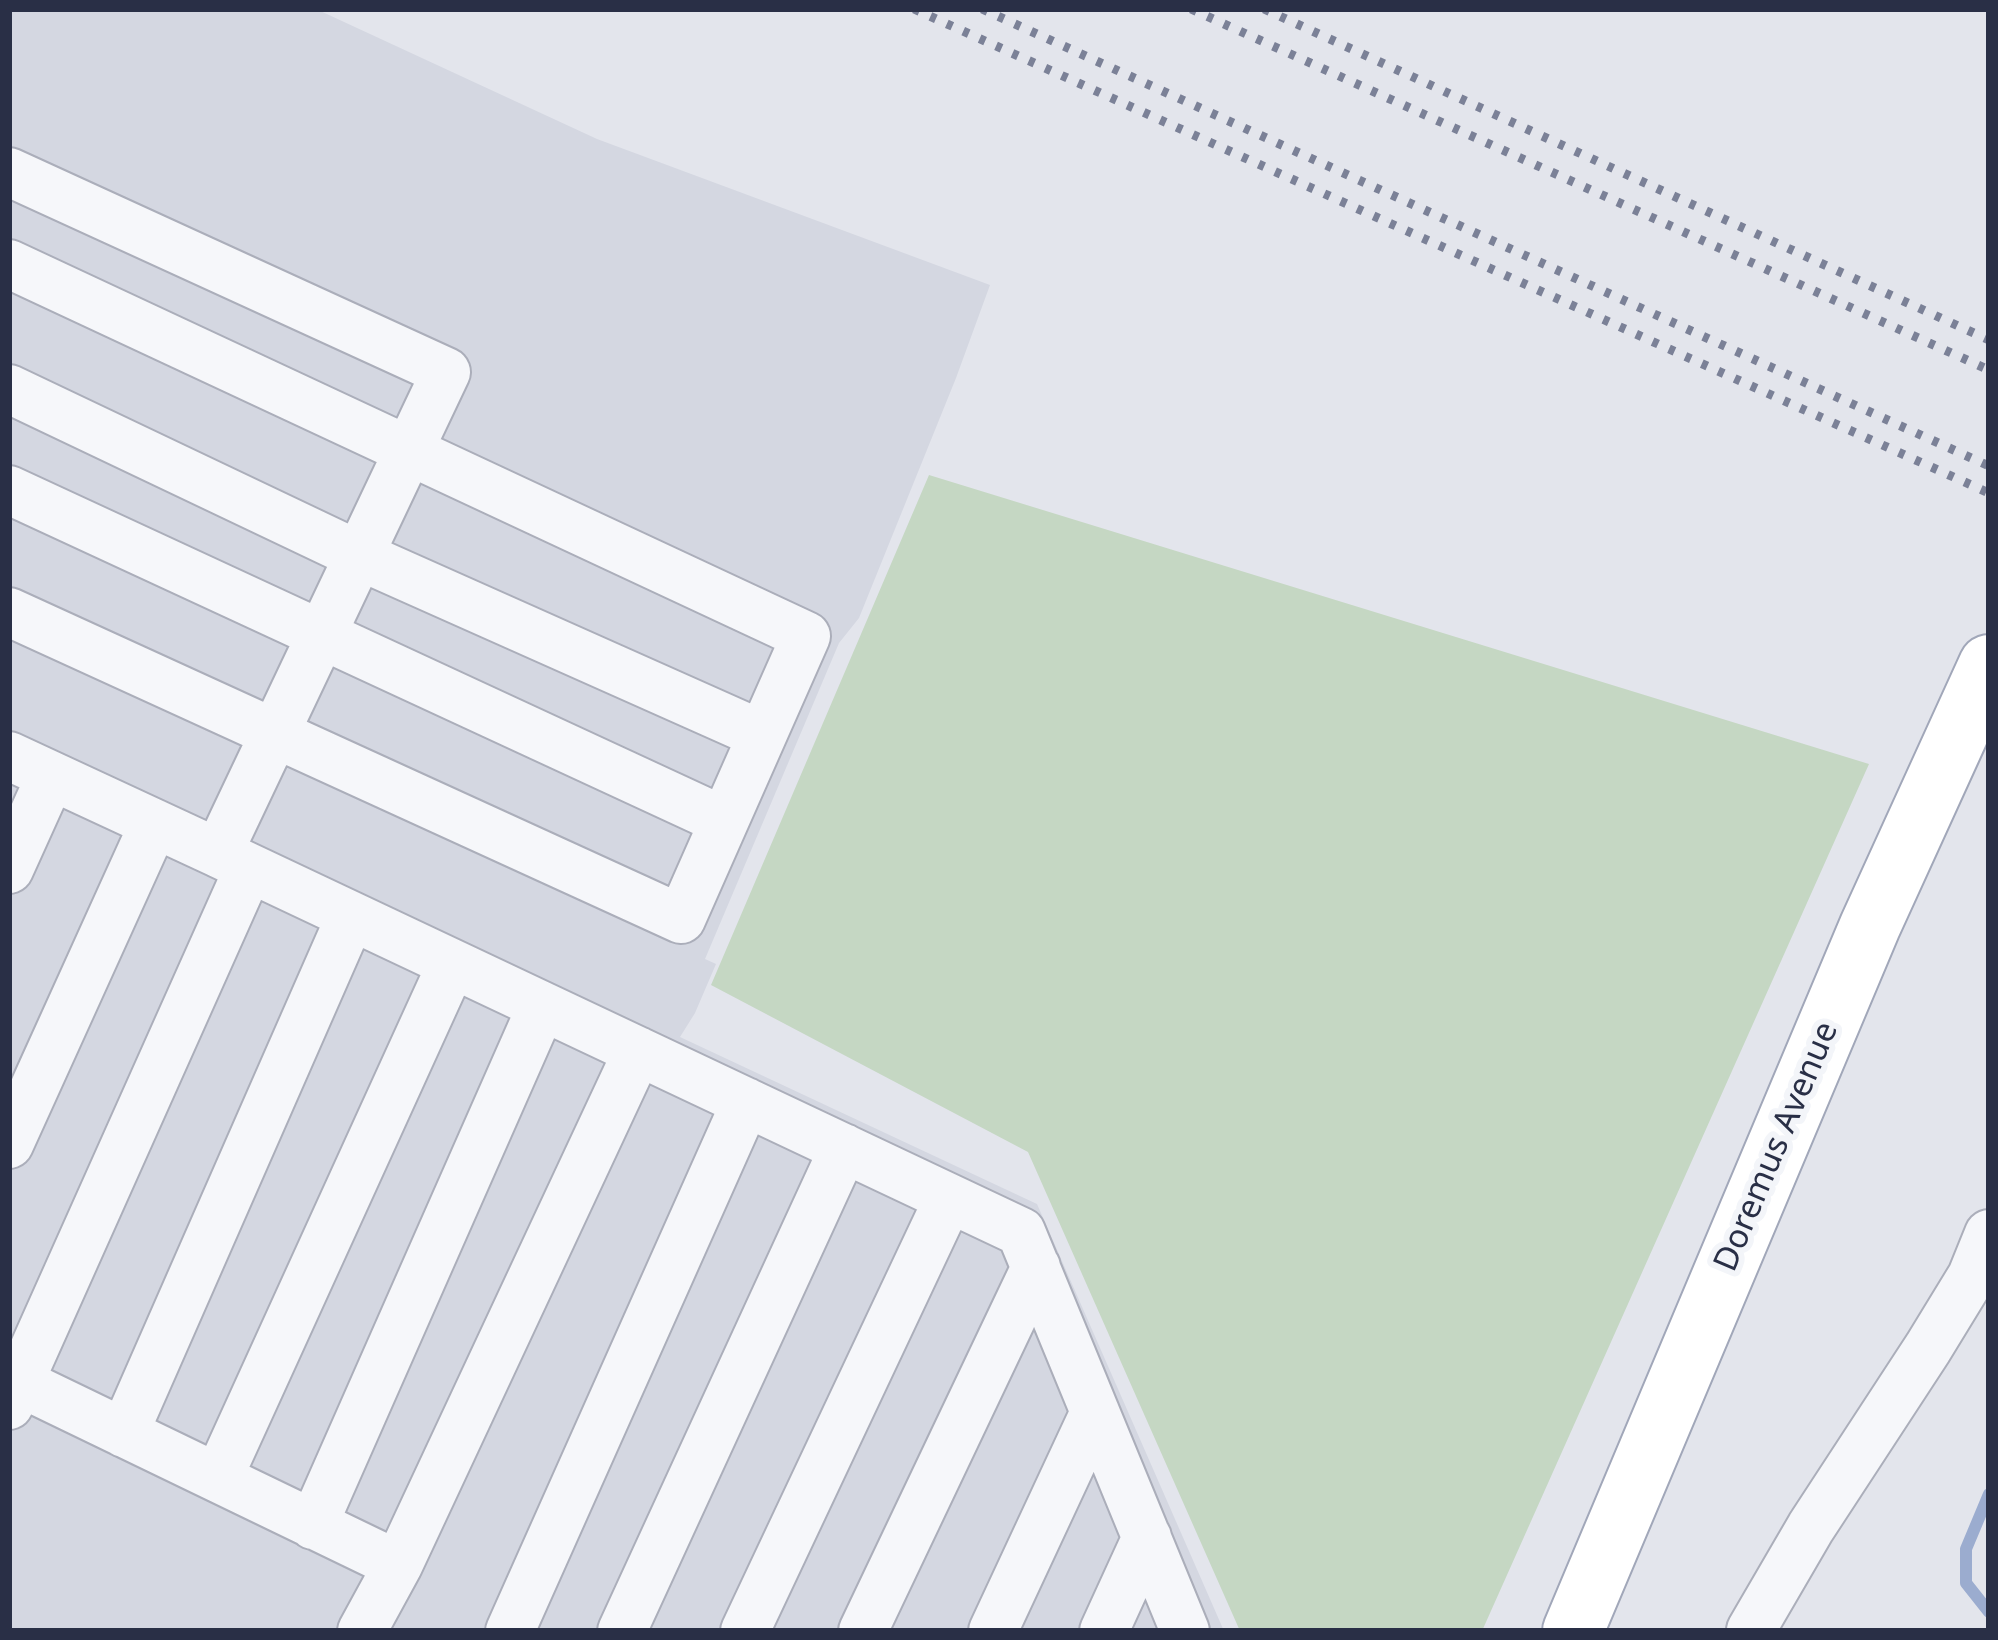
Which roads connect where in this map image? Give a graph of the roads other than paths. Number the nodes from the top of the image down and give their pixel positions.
1 (9, 172) edge
2 (9, 264) edge
3 (9, 388) edge
4 (408, 450) junction
5 (9, 490) edge
6 (358, 555) junction
7 (9, 612) edge
8 (321, 635) junction
9 (1989, 665) edge
10 (274, 734) junction
11 (762, 735) junction
12 (30, 766) edge
13 (724, 821) junction
14 (154, 824) junction
15 (233, 861) junction
16 (9, 869) edge
17 (350, 916) junction
18 (452, 964) junction
19 (542, 1006) junction
20 (638, 1052) junction
21 (746, 1102) junction
22 (9, 1144) edge
23 (844, 1148) junction
24 (949, 1198) junction
25 (1987, 1243) edge
26 (1036, 1268) junction
27 (14, 1394) edge
28 (1095, 1412) junction
29 (124, 1433) junction
30 (218, 1478) junction
31 (314, 1525) junction
32 (1147, 1538) junction
33 (398, 1565) junction
34 (362, 1631) edge
35 (509, 1631) edge
36 (622, 1631) edge
37 (746, 1631) edge
38 (863, 1631) edge
39 (993, 1631) edge
40 (1104, 1631) edge
41 (1185, 1631) edge
42 (1573, 1631) edge
43 (1751, 1631) edge

1 - 4 lane
2 - 4 lane
3 - 6 lane
4 - 6 lane
4 - 11 lane
5 - 8 lane
6 - 8 lane
6 - 11 lane
7 - 10 lane
8 - 10 lane
8 - 13 lane
9 - 42 main road, Doremus Avenue
10 - 13 lane
10 - 15 lane
11 - 13 lane
12 - 14 lane
12 - 16 lane
14 - 15 lane
14 - 22 lane
15 - 17 lane
15 - 27 lane
17 - 18 lane
17 - 29 lane
18 - 19 lane
18 - 30 lane
19 - 20 lane
19 - 31 lane
20 - 21 lane
20 - 33 lane
21 - 23 lane
21 - 35 lane
23 - 24 lane
23 - 36 lane
24 - 26 lane
24 - 37 lane
25 - 43 lane
26 - 28 lane
26 - 38 lane
27 - 29 lane
28 - 32 lane
28 - 39 lane
29 - 30 lane
30 - 31 lane
31 - 33 lane
32 - 40 lane
32 - 41 lane
33 - 34 lane

